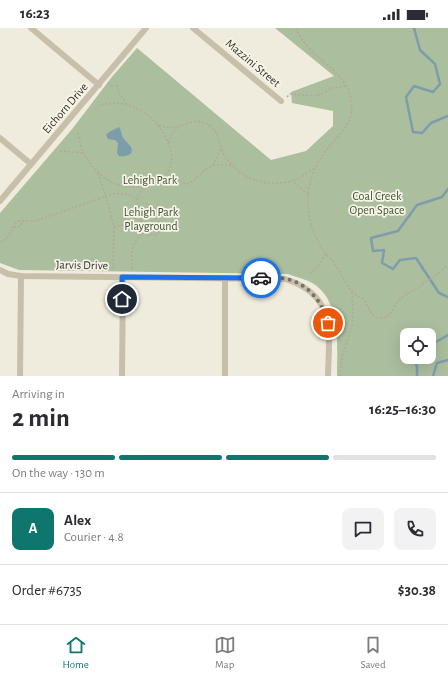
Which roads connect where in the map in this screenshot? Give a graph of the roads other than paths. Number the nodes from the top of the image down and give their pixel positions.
1 (31, 28) edge
2 (146, 28) edge
3 (193, 28) edge
4 (99, 85) junction
5 (281, 101) dead end
6 (0, 138) edge
7 (31, 164) junction
8 (0, 201) edge
9 (0, 270) edge
10 (21, 276) junction
11 (122, 277) junction
12 (225, 278) junction
13 (20, 376) edge
14 (122, 376) edge
15 (225, 376) edge
16 (328, 376) edge

1 - 4 street
2 - 4 street, Eichorn Drive
3 - 5 street, Mazzini Street
4 - 7 street, Eichorn Drive
6 - 7 street
7 - 8 street, Eichorn Drive
9 - 10 street, Jarvis Drive
10 - 11 street, Jarvis Drive
10 - 13 street
11 - 12 street, Jarvis Drive
11 - 14 street
12 - 15 street
12 - 16 street, Jarvis Drive

